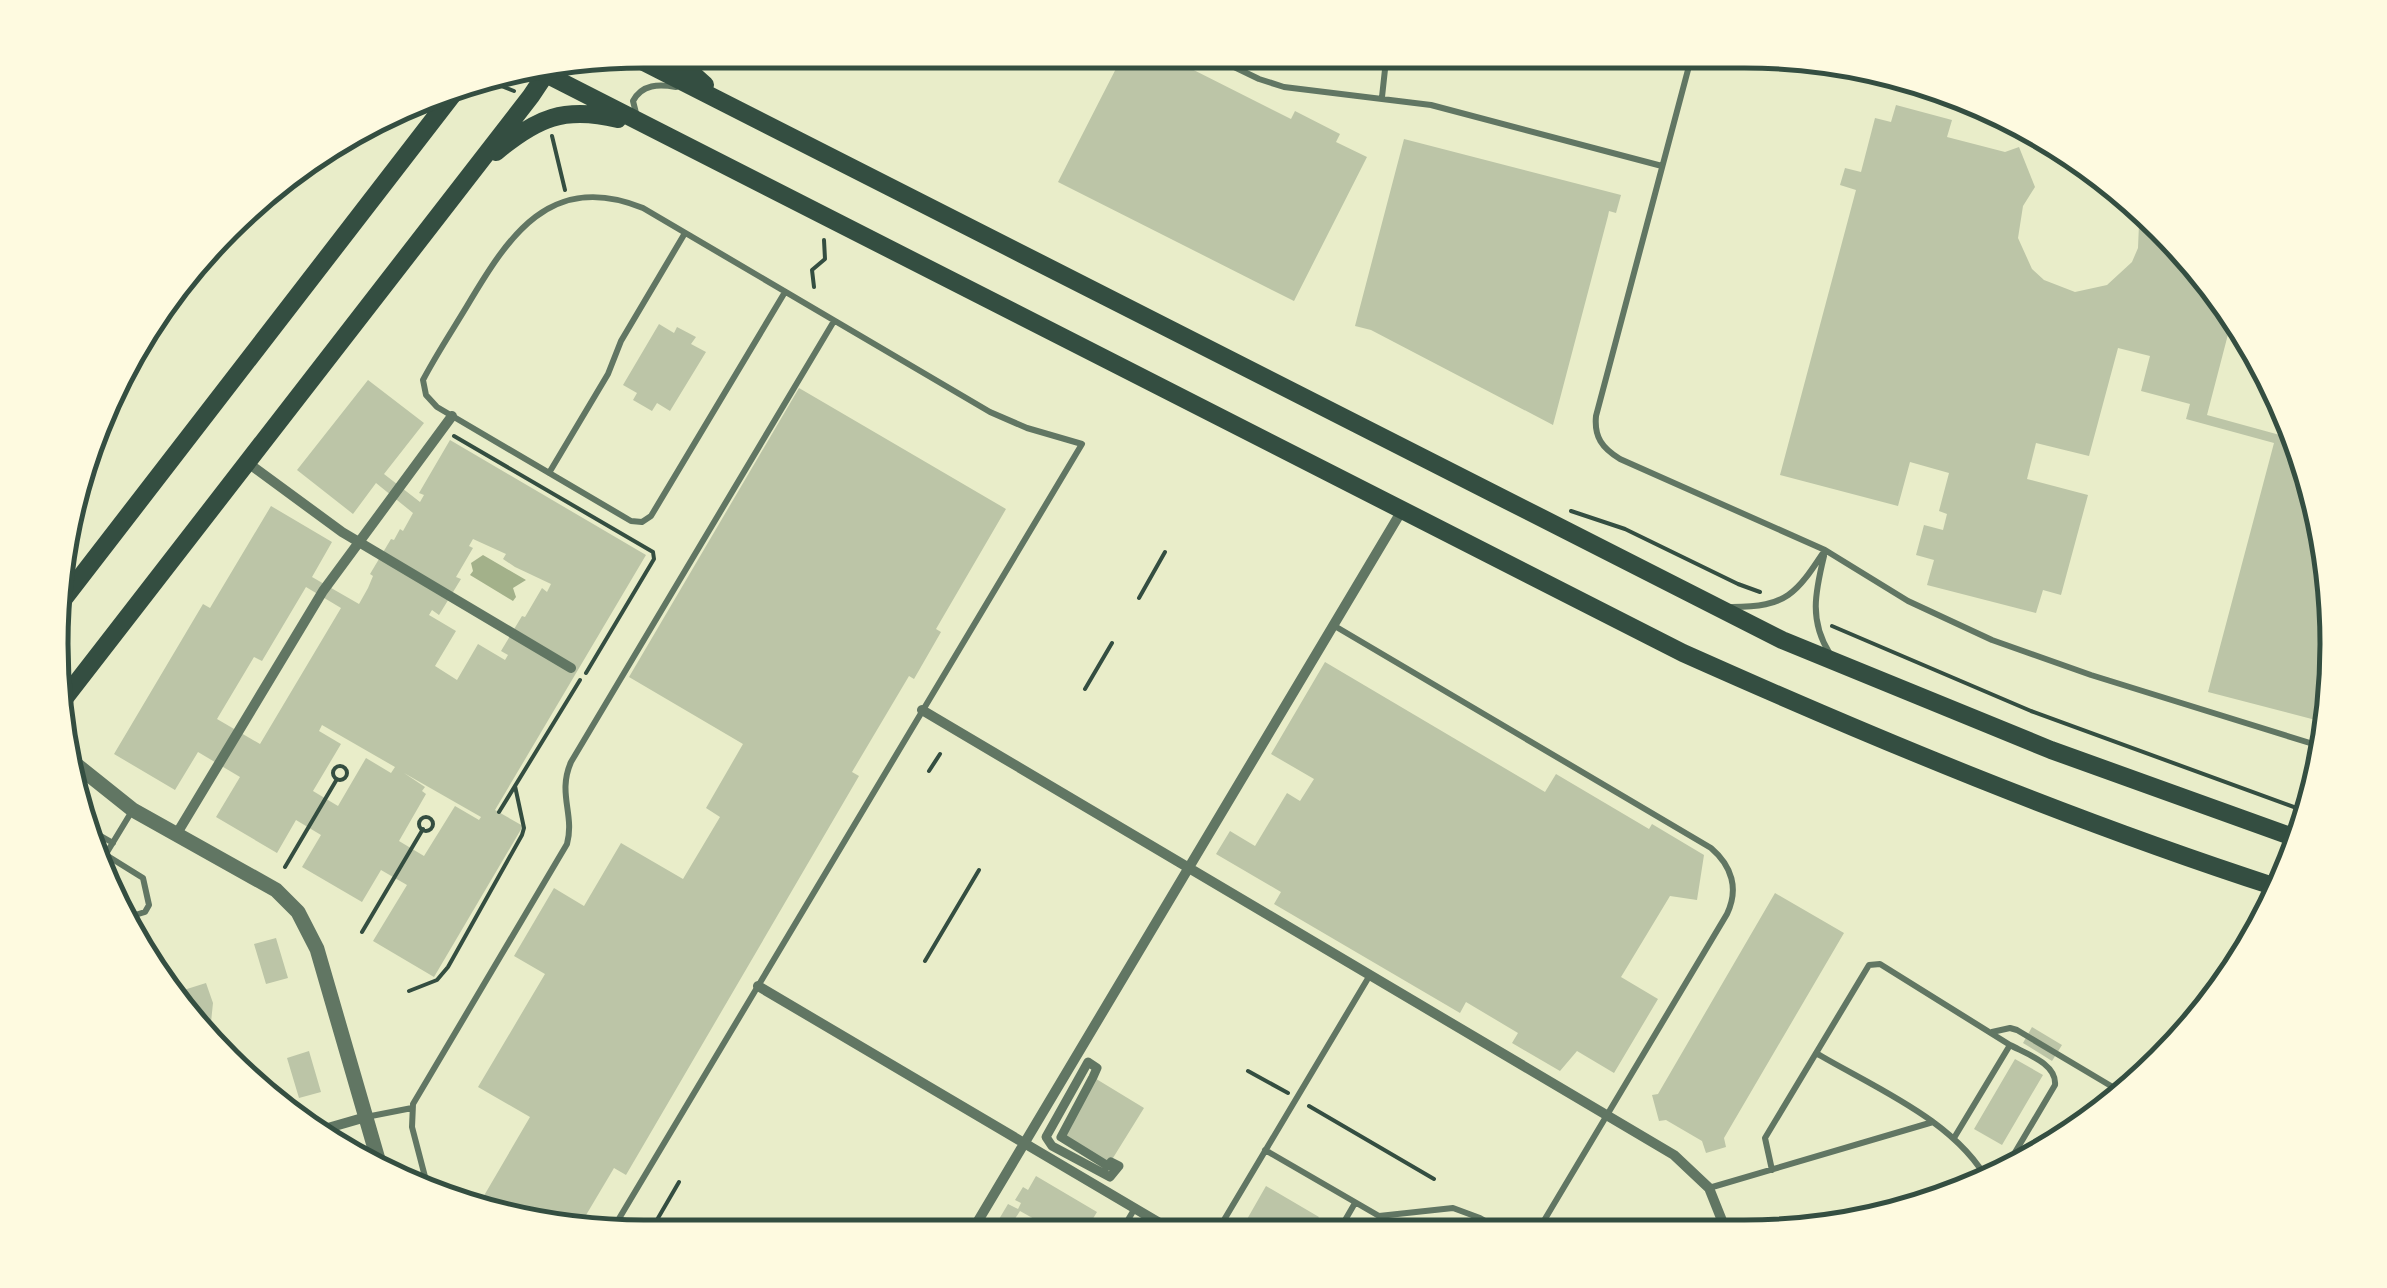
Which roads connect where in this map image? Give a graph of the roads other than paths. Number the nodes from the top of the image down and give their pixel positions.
1 (656, 68) edge
2 (685, 68) edge
3 (1235, 68) edge
4 (1386, 68) edge
5 (1688, 68) edge
6 (554, 75) edge
7 (537, 78) edge
8 (1382, 97) junction
9 (718, 99) junction
10 (447, 102) edge
11 (652, 130) junction
12 (1662, 166) junction
13 (473, 171) junction
14 (685, 233) junction
15 (785, 292) junction
16 (834, 321) junction
17 (452, 416) junction
18 (248, 463) junction
19 (549, 473) junction
20 (1401, 512) junction
21 (358, 542) junction
22 (1826, 550) junction
23 (70, 589) edge
24 (1718, 607) junction
25 (1334, 626) junction
26 (1834, 661) junction
27 (571, 668) dead end
28 (70, 692) edge
29 (922, 710) junction
30 (2311, 742) edge
31 (82, 770) edge
32 (133, 810) junction
33 (176, 834) junction
34 (100, 836) edge
35 (2286, 836) edge
36 (113, 843) junction
37 (107, 854) edge
38 (108, 856) edge
39 (1189, 868) junction
40 (2267, 885) edge
41 (136, 916) edge
42 (1370, 975) junction
43 (758, 986) junction
44 (1992, 1032) junction
45 (2010, 1044) junction
46 (1816, 1053) junction
47 (2111, 1087) edge
48 (412, 1108) junction
49 (1607, 1115) junction
50 (366, 1117) junction
51 (1934, 1122) junction
52 (331, 1127) edge
53 (1954, 1138) junction
54 (1024, 1143) junction
55 (1265, 1150) junction
56 (2015, 1151) edge
57 (377, 1154) edge
58 (1111, 1162) joint
59 (1981, 1169) edge
60 (1772, 1170) junction
61 (425, 1178) edge
62 (1708, 1188) junction
63 (1355, 1204) junction
64 (1135, 1208) junction
65 (619, 1219) edge
66 (978, 1220) edge
67 (1128, 1220) edge
68 (1155, 1220) edge
69 (1224, 1220) edge
70 (1345, 1220) edge
71 (1484, 1220) edge
72 (1544, 1220) edge
73 (1722, 1220) edge

1 - 9 main road
2 - 9 main road
3 - 8 lane
4 - 8 lane
5 - 12 lane
6 - 11 main road
7 - 13 main road
8 - 12 lane
9 - 11 lane
9 - 24 main road
10 - 23 main road
11 - 13 main road
11 - 20 main road
12 - 22 lane
13 - 18 main road
14 - 15 lane
14 - 17 lane
14 - 19 lane
15 - 16 lane
15 - 19 lane
16 - 29 lane
16 - 48 lane
17 - 19 lane
17 - 21 street
18 - 21 street
18 - 28 main road
20 - 25 street
20 - 40 main road
21 - 27 street
21 - 33 street
22 - 24 lane
22 - 26 lane
22 - 30 lane
24 - 26 main road
25 - 39 street
25 - 49 lane
26 - 35 main road
29 - 39 street
29 - 43 lane
31 - 32 street
32 - 33 street
32 - 36 lane
33 - 50 street
34 - 36 lane
36 - 37 lane
38 - 41 lane
39 - 42 street
39 - 54 street
42 - 49 street
42 - 55 lane
43 - 54 street
43 - 65 lane
44 - 45 lane
44 - 46 lane
44 - 47 lane
45 - 53 lane
45 - 56 lane
46 - 51 lane
46 - 60 lane
48 - 50 lane
48 - 61 lane
49 - 62 street
49 - 72 lane
50 - 52 street
50 - 57 street
51 - 53 lane
51 - 60 lane
53 - 59 lane
54 - 64 street
54 - 66 street
55 - 63 lane
55 - 69 lane
58 - 58 street
60 - 62 lane
62 - 73 street
63 - 70 lane
63 - 71 lane
64 - 67 lane
64 - 68 street

